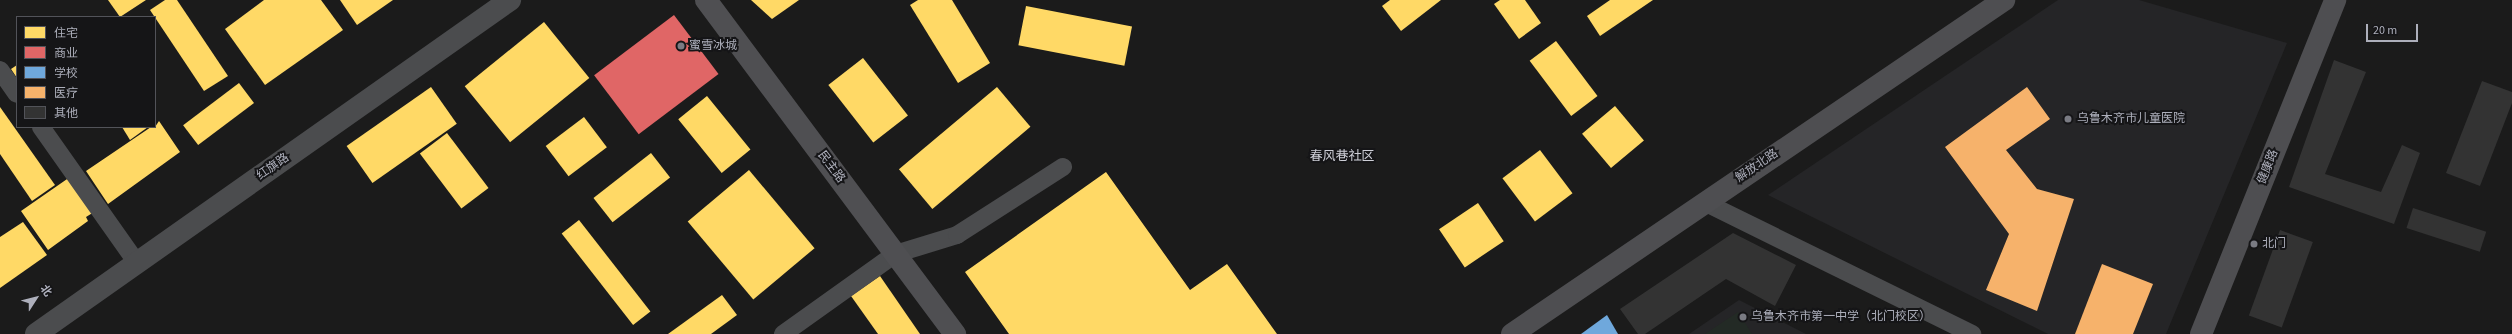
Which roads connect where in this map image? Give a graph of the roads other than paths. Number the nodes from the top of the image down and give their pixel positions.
1 (510, 0) edge
2 (706, 0) edge
3 (2004, 0) edge
4 (2335, 0) edge
5 (0, 70) edge
6 (16, 93) edge
7 (42, 128) edge
8 (1063, 167) dead end
9 (1704, 202) junction
10 (895, 254) junction
11 (137, 263) junction
12 (36, 334) edge
13 (784, 334) edge
14 (955, 334) edge
15 (1512, 334) edge
16 (1972, 334) edge
17 (2201, 334) edge

1 - 11 street, 红旗路
2 - 10 main road, 民主路
3 - 9 main road, 解放北路
4 - 17 main road, 健康路
5 - 6 street
7 - 11 street
8 - 10 street
9 - 15 main road, 解放北路
9 - 16 street
10 - 13 street
10 - 14 main road, 民主路
11 - 12 street, 红旗路

